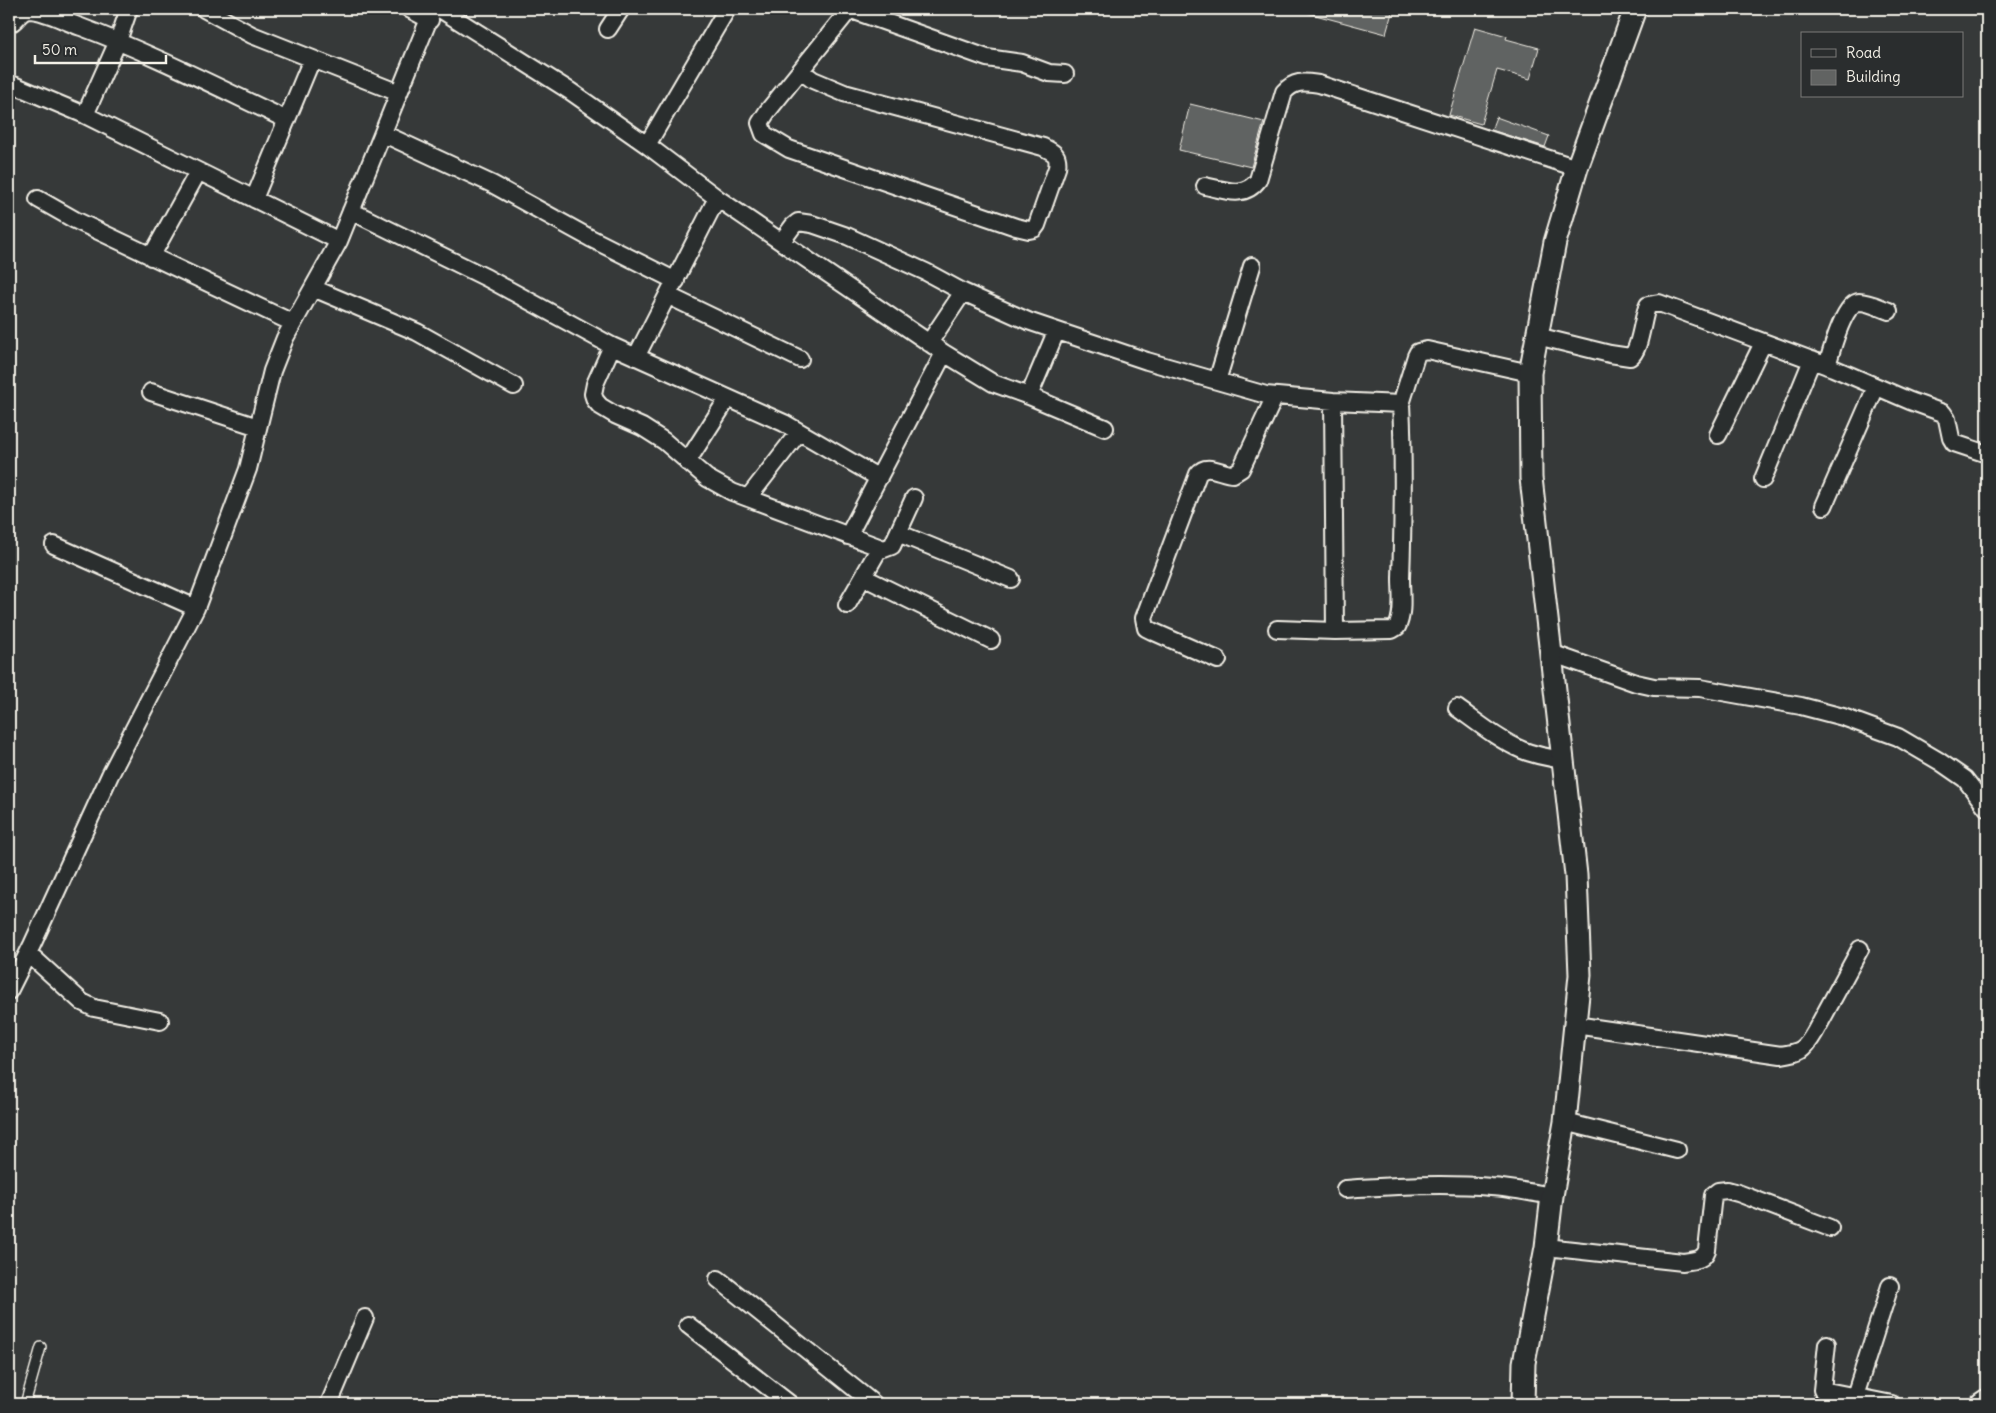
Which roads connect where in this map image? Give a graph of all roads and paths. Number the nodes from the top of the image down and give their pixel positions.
1 (129, 9) edge
2 (204, 9) edge
3 (409, 9) edge
4 (621, 9) edge
5 (727, 9) edge
6 (850, 9) edge
7 (1635, 9) edge
8 (434, 13) edge
9 (16, 15) edge
10 (608, 30) dead end
11 (118, 41) junction
12 (312, 59) junction
13 (801, 70) junction
14 (1065, 74) dead end
15 (9, 83) edge
16 (399, 94) junction
17 (85, 115) junction
18 (287, 120) junction
19 (384, 134) junction
20 (647, 145) junction
21 (1577, 168) junction
22 (198, 172) junction
23 (1205, 186) dead end
24 (718, 198) junction
25 (38, 199) dead end
26 (254, 199) junction
27 (351, 211) junction
28 (339, 241) junction
29 (782, 241) junction
30 (151, 257) junction
31 (1252, 266) dead end
32 (676, 281) junction
33 (313, 288) junction
34 (963, 292) junction
35 (669, 296) junction
36 (1889, 312) dead end
37 (293, 322) junction
38 (1056, 332) junction
39 (1537, 336) junction
40 (929, 343) junction
41 (1763, 343) junction
42 (612, 346) junction
43 (944, 353) junction
44 (636, 358) junction
45 (800, 359) dead end
46 (1819, 363) junction
47 (1530, 373) junction
48 (1218, 381) junction
49 (514, 386) dead end
50 (1876, 387) junction
51 (151, 392) dead end
52 (1029, 396) junction
53 (1275, 396) junction
54 (728, 398) junction
55 (1334, 401) junction
56 (1401, 404) junction
57 (258, 427) junction
58 (1105, 428) dead end
59 (799, 432) junction
60 (1718, 435) dead end
61 (1987, 454) edge
62 (687, 462) junction
63 (879, 478) junction
64 (1763, 478) dead end
65 (748, 498) junction
66 (914, 498) dead end
67 (1824, 506) dead end
68 (898, 533) junction
69 (848, 536) junction
70 (54, 545) dead end
71 (879, 549) junction
72 (863, 577) junction
73 (1011, 579) dead end
74 (847, 605) dead end
75 (196, 608) junction
76 (1277, 629) dead end
77 (1335, 631) junction
78 (991, 640) dead end
79 (1551, 653) junction
80 (1218, 660) dead end
81 (1457, 708) dead end
82 (1564, 760) junction
83 (1987, 808) edge
84 (1860, 949) dead end
85 (28, 952) junction
86 (9, 991) edge
87 (160, 1021) dead end
88 (1575, 1025) junction
89 (1565, 1122) junction
90 (1677, 1150) dead end
91 (1345, 1189) dead end
92 (1552, 1196) junction
93 (1830, 1228) dead end
94 (1546, 1247) junction
95 (718, 1279) dead end
96 (1890, 1286) dead end
97 (365, 1318) dead end
98 (688, 1325) dead end
99 (1827, 1344) dead end
100 (41, 1347) dead end
101 (1855, 1396) junction
102 (1987, 1400) edge
103 (25, 1404) edge
104 (329, 1404) edge
105 (790, 1404) edge
106 (874, 1404) edge
107 (1523, 1404) edge
108 (1892, 1404) edge
109 (1981, 1404) edge

1 - 11 street
2 - 12 street
3 - 8 street
4 - 10 street
5 - 20 street
6 - 13 street
6 - 14 street
7 - 21 street
8 - 16 street
8 - 20 street
9 - 11 street
11 - 17 street
11 - 18 street
12 - 16 street
12 - 18 street
13 - 13 street
15 - 17 street
16 - 19 street
17 - 22 street
18 - 26 street
19 - 27 street
19 - 32 street
20 - 24 street
21 - 23 street
21 - 39 street
22 - 26 street
22 - 30 street
24 - 29 street
24 - 32 street
25 - 30 street
26 - 28 street
27 - 28 street
27 - 42 street
28 - 33 street
29 - 34 street
29 - 40 street
30 - 37 street
31 - 48 street
32 - 35 street
33 - 37 street
33 - 49 street
34 - 38 street
34 - 40 street
35 - 44 street
35 - 45 street
36 - 46 street
37 - 57 street
38 - 48 street
38 - 52 street
39 - 41 street
39 - 47 street
40 - 43 street
41 - 46 street
41 - 60 street
42 - 44 street
42 - 62 street
43 - 52 street
43 - 63 street
44 - 54 street
46 - 50 street
46 - 64 street
47 - 56 street
47 - 79 street
48 - 53 street
50 - 61 street
50 - 67 street
51 - 57 street
52 - 58 street
53 - 55 street
53 - 80 street
54 - 59 street
54 - 62 street
55 - 56 street
55 - 77 street
56 - 77 street
57 - 75 street
59 - 63 street
59 - 65 street
62 - 65 street
63 - 69 street
65 - 69 street
66 - 68 street
68 - 71 street
68 - 73 street
69 - 71 street
70 - 75 street
71 - 72 street
72 - 74 street
72 - 78 street
75 - 85 street
76 - 77 street
79 - 82 street
79 - 83 street
81 - 82 street
82 - 88 street
84 - 88 street
85 - 86 street
85 - 87 street
88 - 89 street
89 - 90 street
89 - 92 street
91 - 92 street
92 - 94 street
93 - 94 street
94 - 107 street
95 - 106 street
96 - 101 street
97 - 104 street
98 - 105 street
99 - 101 street
100 - 103 lane
101 - 108 street
102 - 109 street

